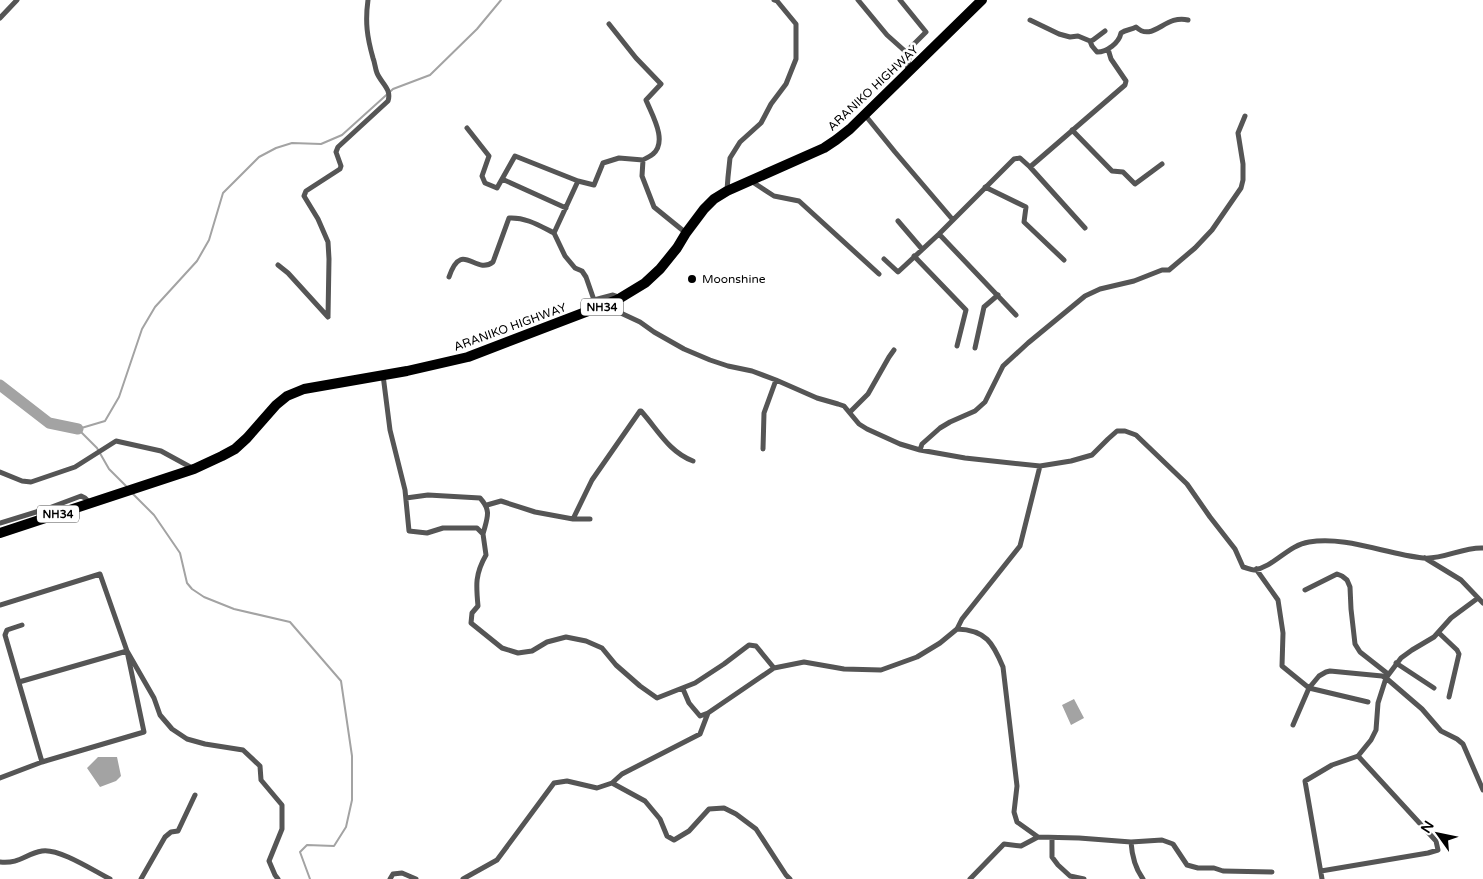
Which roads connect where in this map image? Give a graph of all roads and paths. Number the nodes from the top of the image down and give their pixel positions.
1 (17, 0) edge
2 (368, 0) edge
3 (774, 0) edge
4 (858, 0) edge
5 (900, 0) edge
6 (982, 0) edge
7 (1, 15) edge
8 (1030, 20) dead end
9 (1188, 20) dead end
10 (609, 24) dead end
11 (1105, 31) dead end
12 (1090, 41) junction
13 (1108, 49) junction
14 (906, 52) junction
15 (906, 75) junction
16 (865, 115) junction
17 (1244, 116) dead end
18 (467, 128) dead end
19 (1072, 130) junction
20 (643, 160) junction
21 (1162, 164) dead end
22 (1030, 166) junction
23 (502, 179) junction
24 (578, 181) junction
25 (750, 181) junction
26 (985, 187) junction
27 (728, 191) junction
28 (566, 208) junction
29 (953, 220) junction
30 (898, 221) dead end
31 (1085, 228) dead end
32 (554, 233) junction
33 (686, 233) junction
34 (939, 234) junction
35 (922, 249) junction
36 (914, 256) junction
37 (884, 259) dead end
38 (1064, 260) dead end
39 (278, 265) dead end
40 (879, 274) dead end
41 (449, 277) dead end
42 (998, 295) junction
43 (612, 302) junction
44 (1016, 315) dead end
45 (957, 346) dead end
46 (975, 348) dead end
47 (894, 350) dead end
48 (383, 375) junction
49 (776, 380) junction
50 (850, 412) junction
51 (763, 448) dead end
52 (920, 450) junction
53 (694, 461) dead end
54 (1040, 466) junction
55 (194, 468) junction
56 (0, 472) edge
57 (406, 498) junction
58 (90, 503) junction
59 (487, 505) junction
60 (573, 519) junction
61 (590, 519) dead end
62 (0, 523) edge
63 (0, 534) edge
64 (483, 534) junction
65 (1483, 548) edge
66 (1424, 558) junction
67 (1256, 569) junction
68 (1305, 590) dead end
69 (1478, 598) junction
70 (1483, 603) edge
71 (0, 605) edge
72 (22, 625) dead end
73 (957, 629) junction
74 (1439, 633) junction
75 (127, 651) junction
76 (1396, 664) junction
77 (774, 668) junction
78 (1387, 676) junction
79 (19, 682) junction
80 (683, 688) junction
81 (1309, 688) junction
82 (1434, 688) dead end
83 (1449, 697) dead end
84 (1368, 702) dead end
85 (708, 713) junction
86 (1293, 725) dead end
87 (1358, 756) junction
88 (42, 762) junction
89 (0, 778) edge
90 (612, 783) junction
91 (1483, 790) edge
92 (195, 795) dead end
93 (1038, 837) junction
94 (1052, 838) junction
95 (1131, 842) junction
96 (0, 862) edge
97 (1321, 870) junction
98 (1272, 872) dead end
99 (110, 879) edge
100 (140, 879) edge
101 (278, 879) edge
102 (390, 879) edge
103 (416, 879) edge
104 (463, 879) edge
105 (790, 879) edge
106 (970, 879) edge
107 (1084, 879) edge
108 (1143, 879) edge
109 (1322, 879) edge

1 - 7 street
2 - 39 street
3 - 27 street
4 - 14 street
5 - 14 street
6 - 15 highway, ARANIKO HIGHWAY / NH34
8 - 12 street
9 - 13 street
10 - 20 street
11 - 12 street
12 - 13 street
13 - 19 street
14 - 15 street
15 - 16 highway, ARANIKO HIGHWAY / NH34
16 - 25 highway, ARANIKO HIGHWAY / NH34
16 - 29 street
17 - 52 street
18 - 23 street
19 - 21 street
19 - 22 street
20 - 24 street
20 - 33 street
22 - 26 street
22 - 31 street
23 - 24 street
23 - 28 street
24 - 28 street
25 - 27 highway, ARANIKO HIGHWAY / NH34
25 - 40 street
26 - 29 street
26 - 38 street
27 - 33 highway, ARANIKO HIGHWAY / NH34
28 - 32 street
29 - 34 street
30 - 35 street
32 - 41 street
32 - 43 street
33 - 43 highway, ARANIKO HIGHWAY / NH34
34 - 35 street
34 - 42 street
35 - 36 street
36 - 37 street
36 - 45 street
42 - 44 street
42 - 46 street
43 - 48 highway, ARANIKO HIGHWAY / NH34
43 - 49 street
47 - 50 street
48 - 55 highway, ARANIKO HIGHWAY / NH34
48 - 57 street
49 - 50 street
49 - 51 street
50 - 52 street
52 - 54 street
53 - 60 street
54 - 67 street
54 - 73 street
55 - 56 street
55 - 58 highway, ARANIKO HIGHWAY / NH34
57 - 59 street
57 - 64 street
58 - 62 street
58 - 63 highway, ARANIKO HIGHWAY / NH34
59 - 60 street
59 - 64 street
60 - 61 street
64 - 80 street
65 - 66 street
66 - 67 street
66 - 69 street
67 - 81 street
68 - 78 street
69 - 70 street
69 - 74 street
71 - 75 street
72 - 79 street
73 - 77 street
73 - 93 street
74 - 76 street
74 - 83 street
75 - 79 street
75 - 88 street
75 - 101 street
76 - 78 street
76 - 82 street
77 - 80 street
77 - 85 street
78 - 81 street
78 - 87 street
78 - 91 street
79 - 88 street
80 - 85 street
81 - 84 street
81 - 86 street
85 - 90 street
87 - 97 street
87 - 97 street
88 - 89 street
90 - 104 street
90 - 105 street
92 - 100 street
93 - 94 street
93 - 106 street
94 - 95 street
94 - 107 street
95 - 98 street
95 - 108 street
96 - 99 street
97 - 109 street
102 - 103 street

